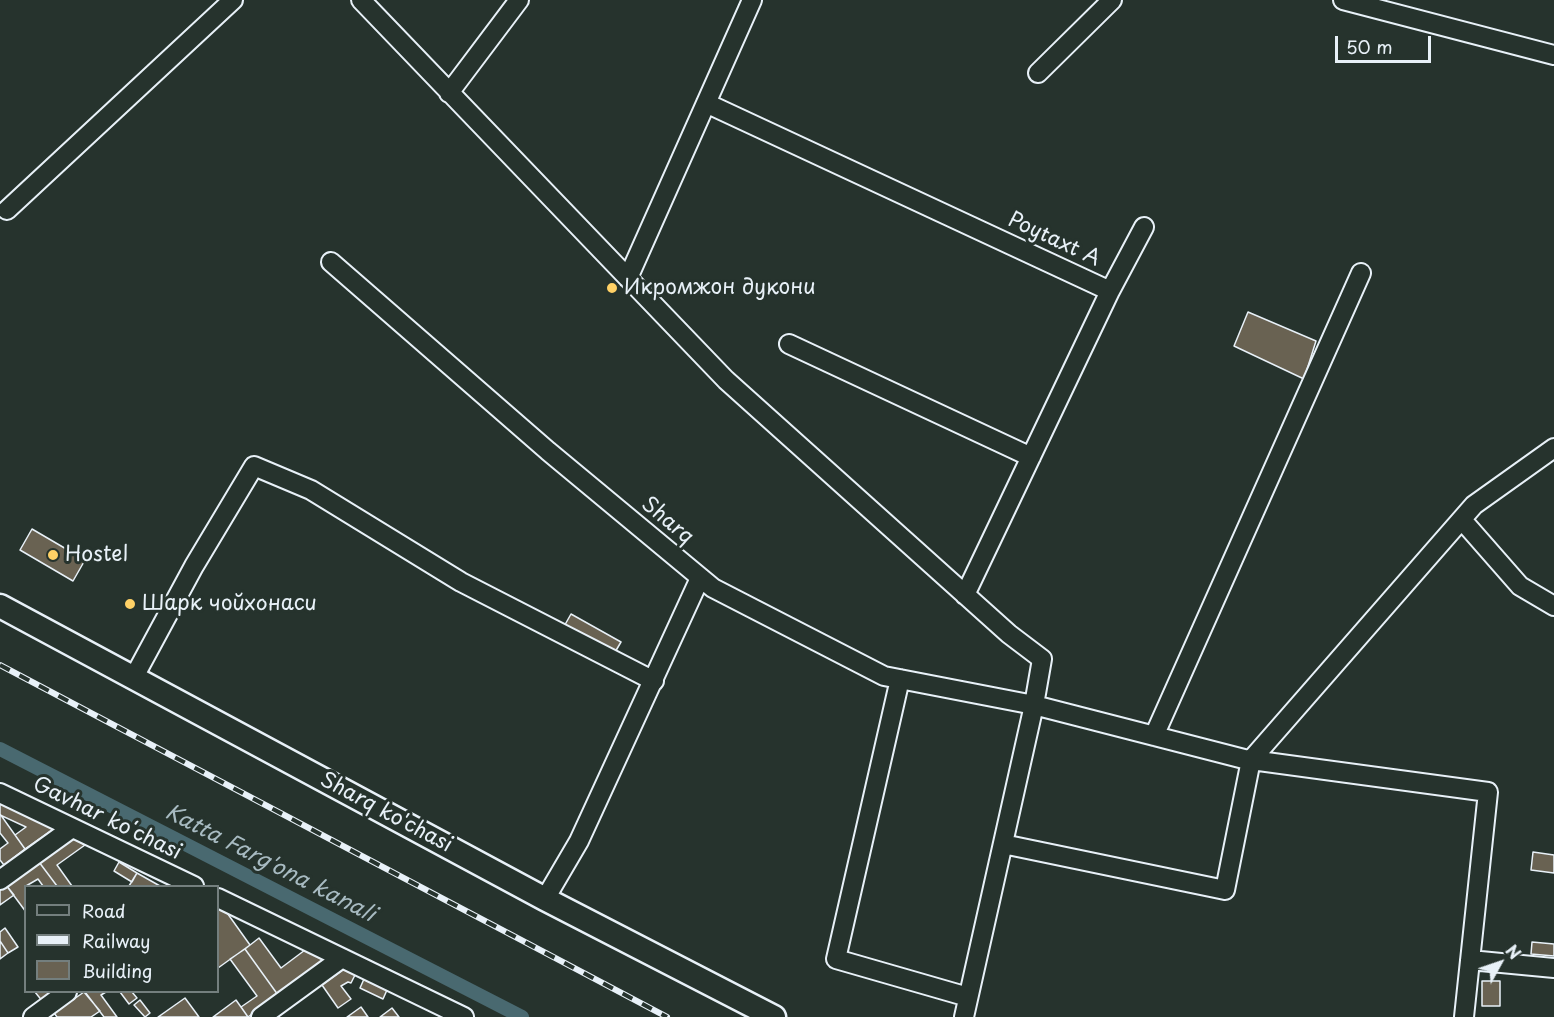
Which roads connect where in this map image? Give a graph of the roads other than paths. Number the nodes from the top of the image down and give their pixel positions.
1 (233, 0) edge
2 (361, 0) edge
3 (519, 0) edge
4 (752, 0) edge
5 (1112, 0) edge
6 (1351, 1) edge
7 (1554, 55) edge
8 (1038, 73) dead end
9 (449, 93) junction
10 (706, 103) junction
11 (7, 210) dead end
12 (1144, 227) dead end
13 (331, 262) dead end
14 (1361, 273) dead end
15 (628, 278) junction
16 (1110, 291) junction
17 (789, 344) dead end
18 (1554, 448) edge
19 (1031, 457) junction
20 (1462, 521) junction
21 (700, 578) junction
22 (965, 595) junction
23 (0, 606) edge
24 (1554, 606) edge
25 (134, 676) junction
26 (900, 679) junction
27 (654, 681) junction
28 (1034, 705) junction
29 (1154, 736) junction
30 (1251, 760) junction
31 (0, 793) edge
32 (72, 828) junction
33 (1003, 844) junction
34 (0, 880) edge
35 (192, 885) edge
36 (219, 898) edge
37 (544, 899) junction
38 (342, 958) junction
39 (1470, 960) junction
40 (1554, 968) edge
41 (66, 993) edge
42 (968, 997) junction
43 (33, 1017) edge
44 (261, 1017) edge
45 (464, 1017) edge
46 (774, 1017) edge
47 (964, 1017) edge
48 (1464, 1017) edge

1 - 11 street
2 - 9 street
3 - 9 street
4 - 10 street
5 - 8 street
6 - 7 street
9 - 15 street
10 - 15 street
10 - 16 street, Poytaxt A
12 - 16 street
13 - 21 street, Sharq
14 - 29 street
15 - 22 street
16 - 19 street, Poytaxt A
17 - 19 street
18 - 20 street
19 - 22 street, Poytaxt A
20 - 24 street
20 - 30 street
21 - 26 street, Sharq
21 - 27 street
22 - 28 street
23 - 25 main road, Sharq ko'chasi
25 - 27 street
25 - 37 main road, Sharq ko'chasi
26 - 28 street, Sharq
26 - 42 street
27 - 37 street
28 - 29 street, Sharq
28 - 33 street
29 - 30 street, Sharq
30 - 33 street
30 - 39 street, Sharq
31 - 32 street, Gavhar koʻchasi
32 - 34 street
32 - 35 street, Gavhar koʻchasi
33 - 42 street
36 - 38 street
37 - 46 main road, Sharq ko'chasi
38 - 44 street
38 - 45 street
39 - 40 street
39 - 48 street
41 - 43 street
42 - 47 street

